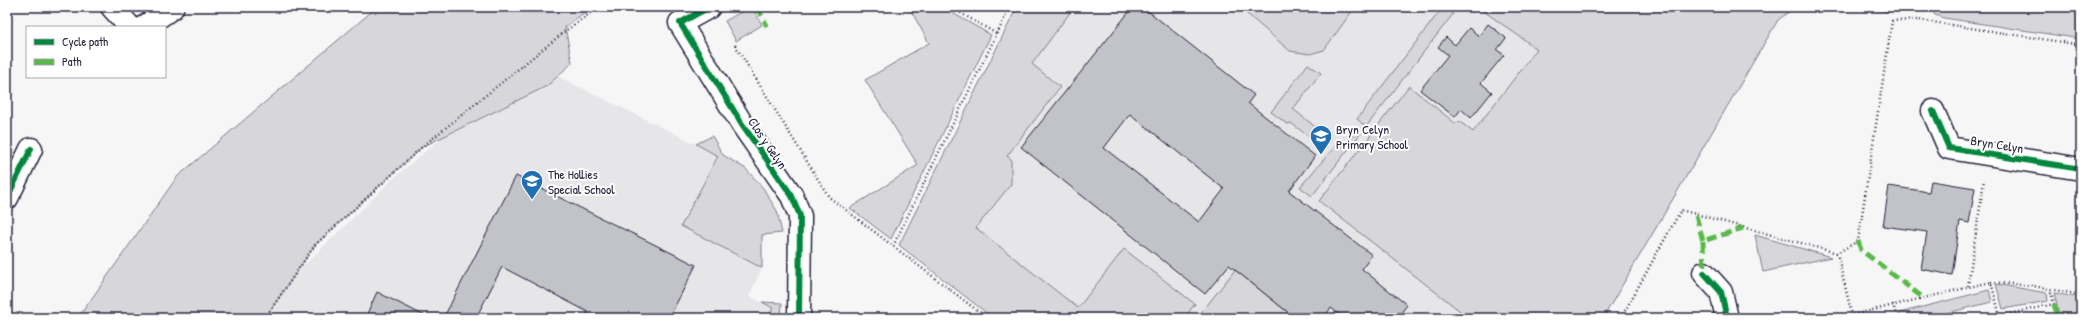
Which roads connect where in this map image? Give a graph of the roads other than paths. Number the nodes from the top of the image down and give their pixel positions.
1 (112, 7) edge
2 (709, 7) edge
3 (172, 8) dead end
4 (129, 26) edge
5 (145, 26) edge
6 (1933, 111) dead end
7 (31, 149) dead end
8 (2081, 169) edge
9 (9, 190) edge
10 (1704, 273) dead end
11 (799, 318) edge
12 (1727, 318) edge

1 - 4 street
2 - 11 street, Clos y Gelyn
3 - 5 street
6 - 8 street, Bryn Celyn
7 - 9 street
10 - 12 street

